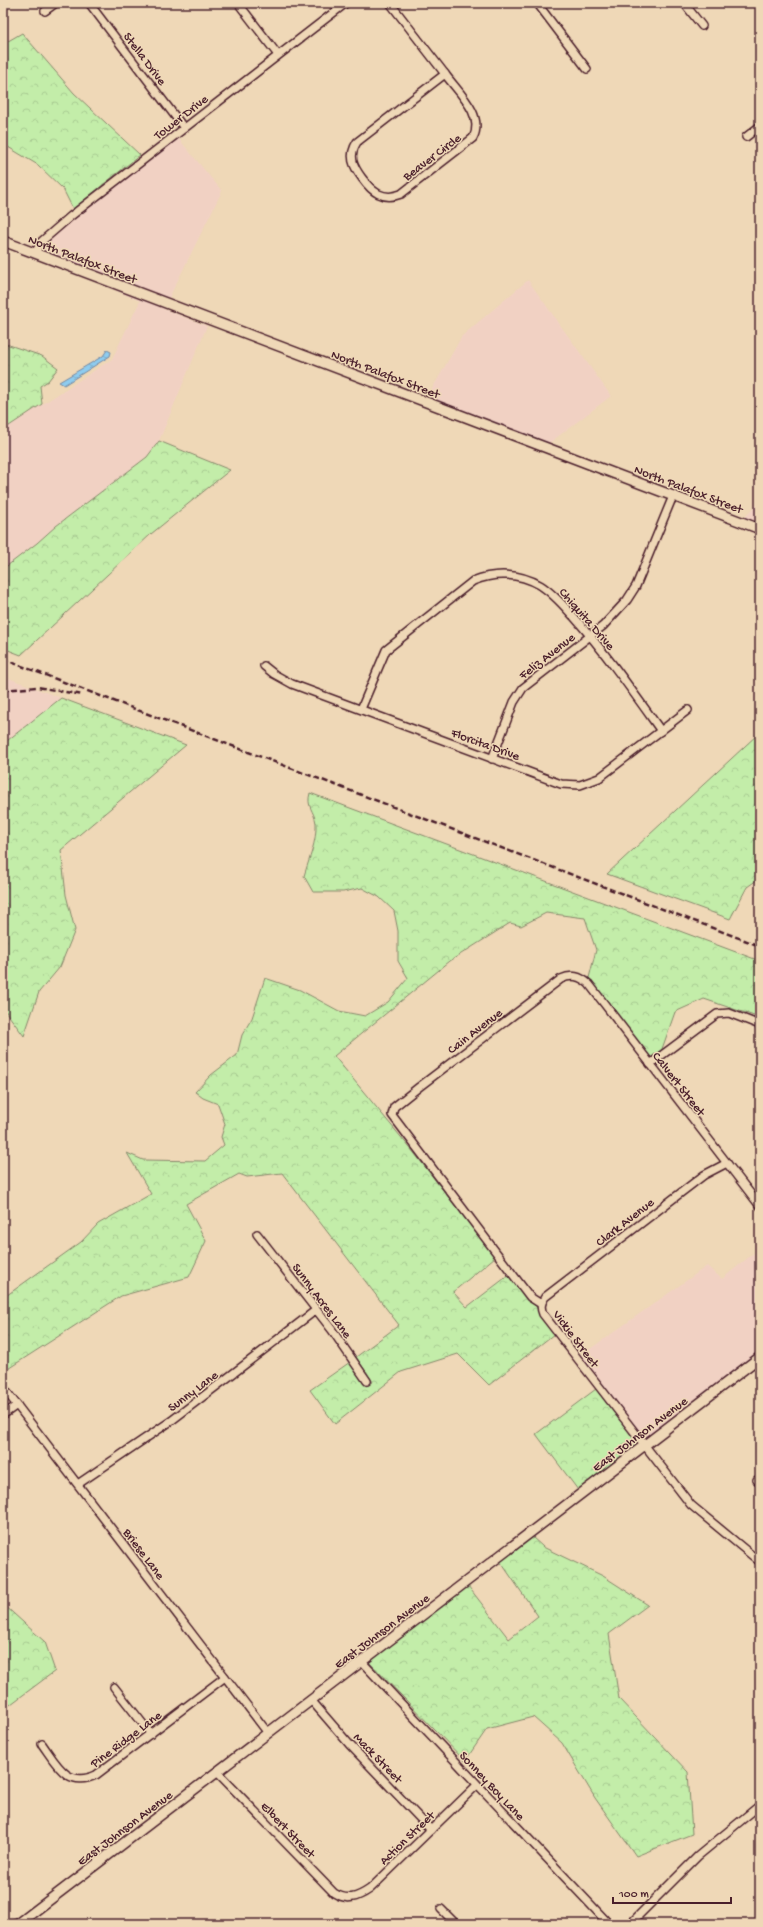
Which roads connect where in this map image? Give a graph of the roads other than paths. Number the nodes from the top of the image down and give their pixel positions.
1 (56, 3) edge
2 (89, 3) edge
3 (238, 3) edge
4 (346, 3) edge
5 (390, 3) edge
6 (537, 3) edge
7 (684, 3) edge
8 (45, 11) dead end
9 (702, 26) dead end
10 (278, 55) junction
11 (587, 69) dead end
12 (445, 74) junction
13 (760, 126) edge
14 (184, 128) junction
15 (746, 137) dead end
16 (3, 241) edge
17 (35, 253) junction
18 (673, 496) junction
19 (760, 528) edge
20 (590, 636) junction
21 (264, 666) dead end
22 (361, 709) junction
23 (688, 710) dead end
24 (661, 731) junction
25 (492, 759) junction
26 (579, 977) joint
27 (760, 1025) edge
28 (650, 1064) junction
29 (392, 1114) joint
30 (727, 1163) junction
31 (760, 1206) edge
32 (257, 1234) dead end
33 (541, 1304) junction
34 (316, 1310) junction
35 (760, 1357) edge
36 (367, 1380) dead end
37 (3, 1387) edge
38 (17, 1405) junction
39 (3, 1415) edge
40 (644, 1445) junction
41 (78, 1484) junction
42 (760, 1562) edge
43 (361, 1661) junction
44 (225, 1677) junction
45 (114, 1687) dead end
46 (311, 1700) junction
47 (268, 1732) junction
48 (151, 1734) junction
49 (42, 1744) dead end
50 (217, 1772) junction
51 (477, 1785) junction
52 (760, 1805) edge
53 (431, 1830) junction
54 (348, 1898) joint
55 (441, 1909) dead end
56 (18, 1924) edge
57 (456, 1924) edge
58 (608, 1924) edge
59 (630, 1924) edge

1 - 8 street
2 - 14 street, Stella Drive
3 - 10 street
4 - 10 street, Tower Drive
5 - 12 street, Beaver Circle
6 - 11 street
7 - 9 street
10 - 14 street, Tower Drive
12 - 12 street, Beaver Circle
13 - 15 street
14 - 17 street, Tower Drive
16 - 17 main road, North Palafox Street
17 - 18 main road, North Palafox Street
18 - 19 main road, North Palafox Street
18 - 20 street, Feliz Avenue
20 - 22 street, Chiquita Drive
20 - 24 street, Chiquita Drive
20 - 25 street, Feliz Avenue
21 - 22 street, Florcita Drive
22 - 25 street, Florcita Drive
23 - 24 street, Florcita Drive
24 - 25 street, Florcita Drive
26 - 28 street, Calvert Street
26 - 29 street, Cain Avenue
27 - 28 street
28 - 30 street, Calvert Street
29 - 33 street, Vickie Street
30 - 31 street, Calvert Street
30 - 33 street, Clark Avenue
32 - 34 street, Sunny Acres Lane
33 - 40 street, Vickie Street
34 - 36 street, Sunny Acres Lane
34 - 41 street, Sunny Lane
35 - 40 main road, East Johnson Avenue
37 - 38 street, Briese Lane
38 - 39 street
38 - 41 street, Briese Lane
40 - 42 street, Vickie Street
40 - 43 main road, East Johnson Avenue
41 - 44 street, Briese Lane
43 - 46 main road, East Johnson Avenue
43 - 51 street, Sonney Boy Lane
44 - 47 street, Briese Lane
44 - 48 street, Pine Ridge Lane
45 - 48 street
46 - 47 main road, East Johnson Avenue
46 - 53 street, Mack Street
47 - 50 main road, East Johnson Avenue
48 - 49 street, Pine Ridge Lane
50 - 54 street, Elbert Street
50 - 56 main road, East Johnson Avenue
51 - 53 street, Action Street
51 - 58 street, Sonney Boy Lane
52 - 59 street
53 - 54 street, Action Street
55 - 57 street

